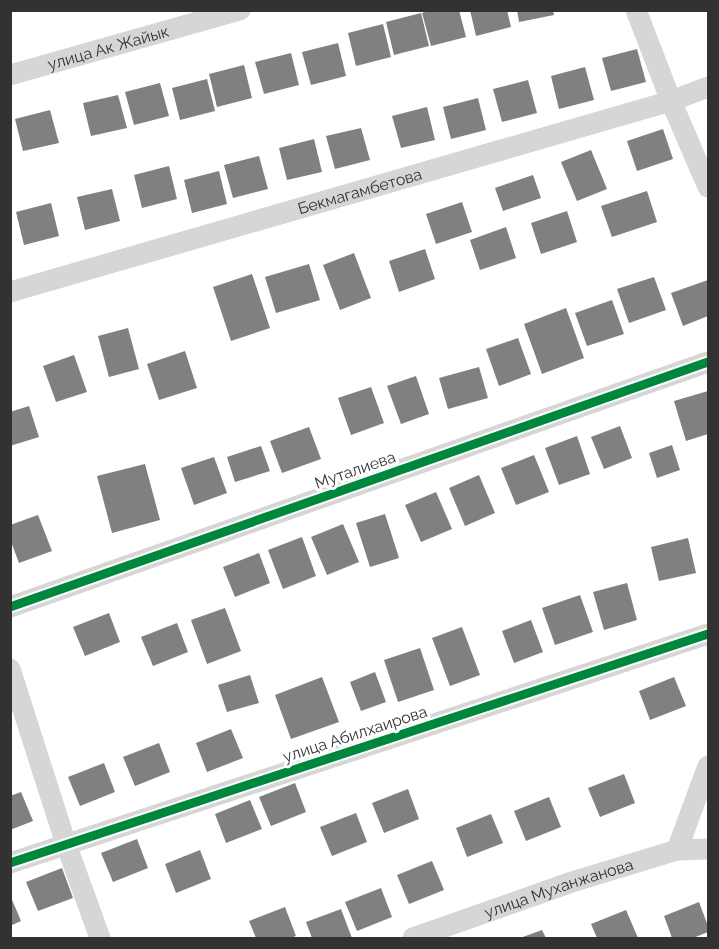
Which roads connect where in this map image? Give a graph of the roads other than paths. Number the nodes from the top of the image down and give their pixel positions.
1 (240, 10) edge
2 (636, 10) edge
3 (10, 75) edge
4 (708, 87) edge
5 (671, 101) junction
6 (708, 187) edge
7 (10, 292) edge
8 (708, 362) edge
9 (10, 607) edge
10 (708, 634) edge
11 (10, 669) edge
12 (708, 766) edge
13 (66, 844) junction
14 (708, 849) edge
15 (677, 850) junction
16 (10, 863) edge
17 (100, 939) edge
18 (413, 939) edge

1 - 3 street, улица Ак Жайык
2 - 5 street
4 - 5 street, Бекмагамбетова
5 - 6 street
5 - 7 street, Бекмагамбетова
8 - 9 street, Муталиева
10 - 13 street, улица Абилхаирова
11 - 13 street
12 - 15 street
13 - 16 street, улица Абилхаирова
13 - 17 street
14 - 15 street, улица Муханжанова
15 - 18 street, улица Муханжанова

